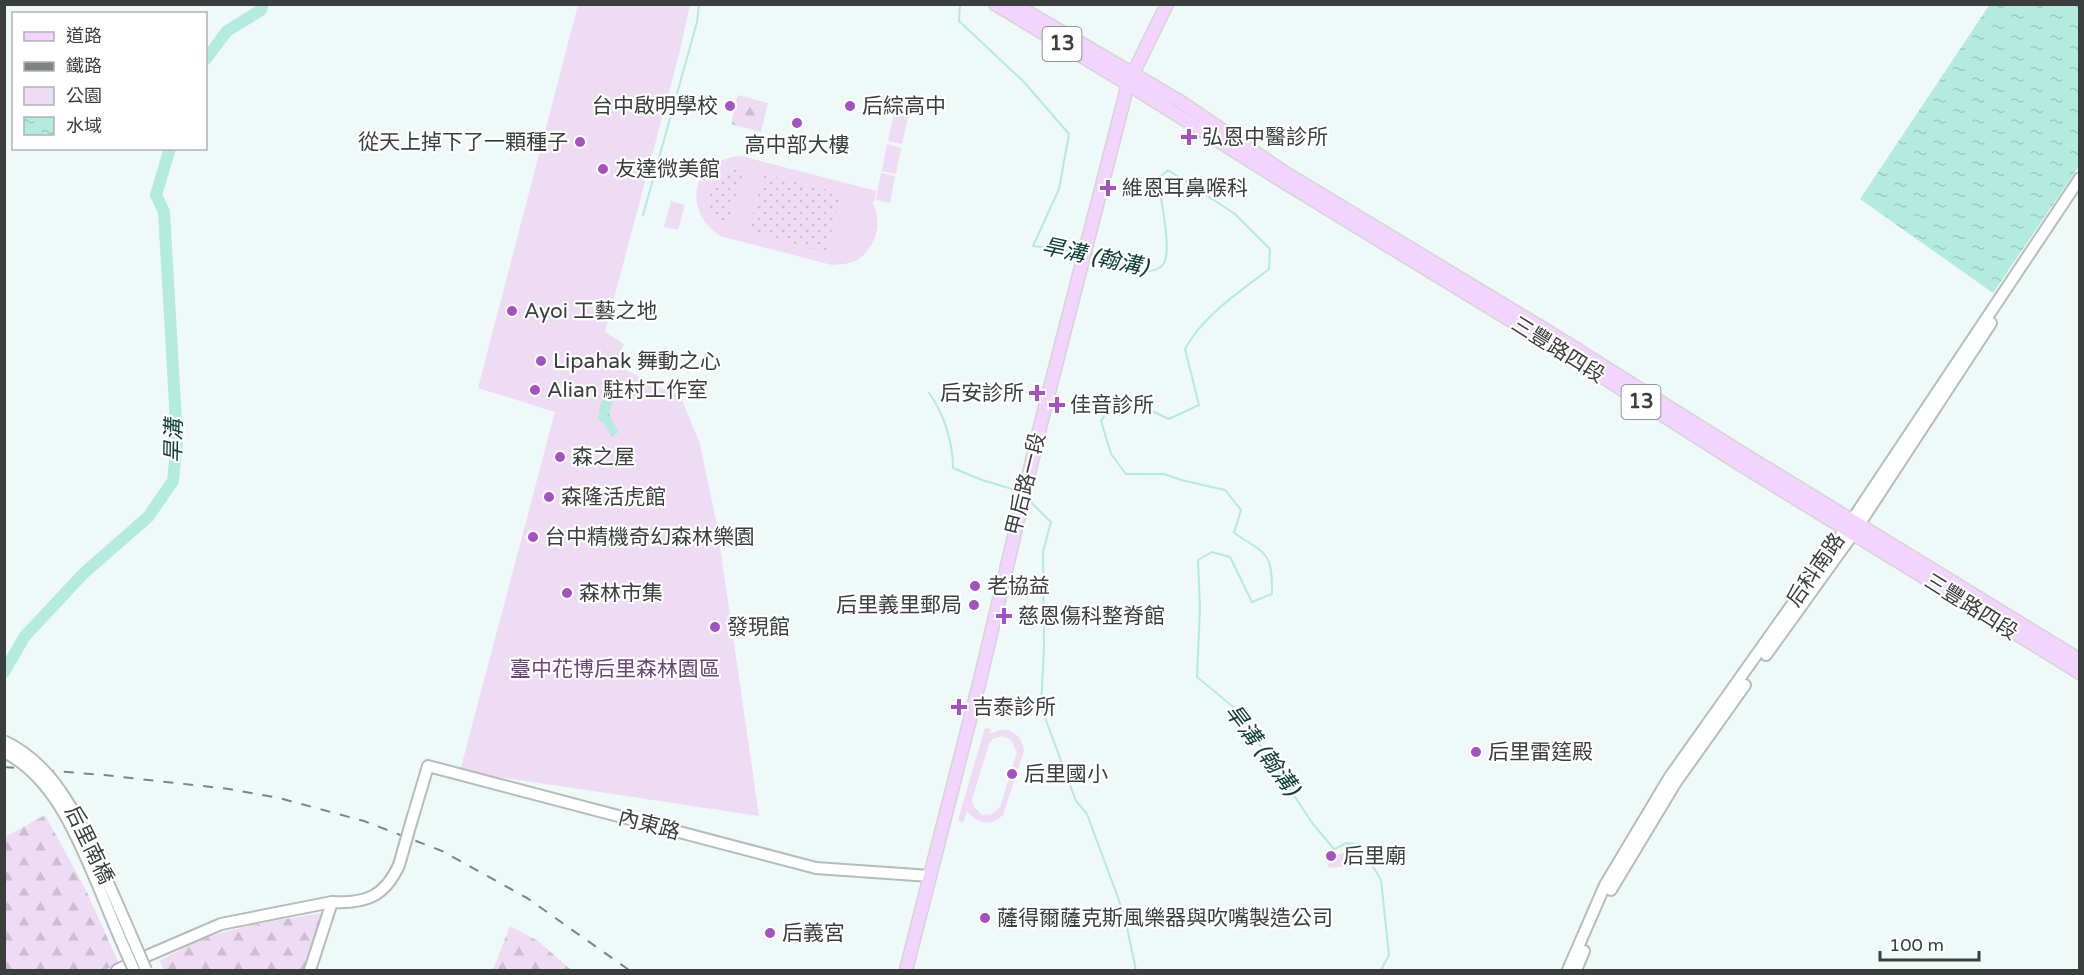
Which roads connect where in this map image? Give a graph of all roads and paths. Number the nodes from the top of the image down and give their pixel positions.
1 (995, 4) edge
2 (1014, 4) edge
3 (1167, 4) edge
4 (1130, 79) junction
5 (2079, 178) edge
6 (2079, 191) edge
7 (1997, 308) junction
8 (1852, 527) junction
9 (2079, 660) edge
10 (2079, 673) edge
11 (4, 741) edge
12 (4, 752) edge
13 (1673, 780) junction
14 (930, 876) junction
15 (332, 902) junction
16 (117, 970) edge
17 (134, 970) edge
18 (146, 970) edge
19 (310, 970) edge
20 (906, 970) edge
21 (1568, 970) edge
22 (1576, 970) edge

1 - 4 main road, 13
2 - 4 main road, 13
3 - 4 main road, 甲后路一段
4 - 8 main road, 三豐路四段 / 13
4 - 14 main road, 甲后路一段
5 - 7 street, 后科南路
6 - 7 street, 后科南路
7 - 8 street, 后科南路
8 - 9 main road, 三豐路四段 / 13
8 - 10 main road, 三豐路四段 / 13
8 - 13 street, 后科南路
11 - 18 street, 后里南橋, bridge
12 - 17 street, 后里南橋, bridge
13 - 21 street, 后科南路
13 - 22 street, 后科南路
14 - 15 street, 內東路, bridge
14 - 20 main road, 甲后路一段
15 - 16 street
15 - 19 street

